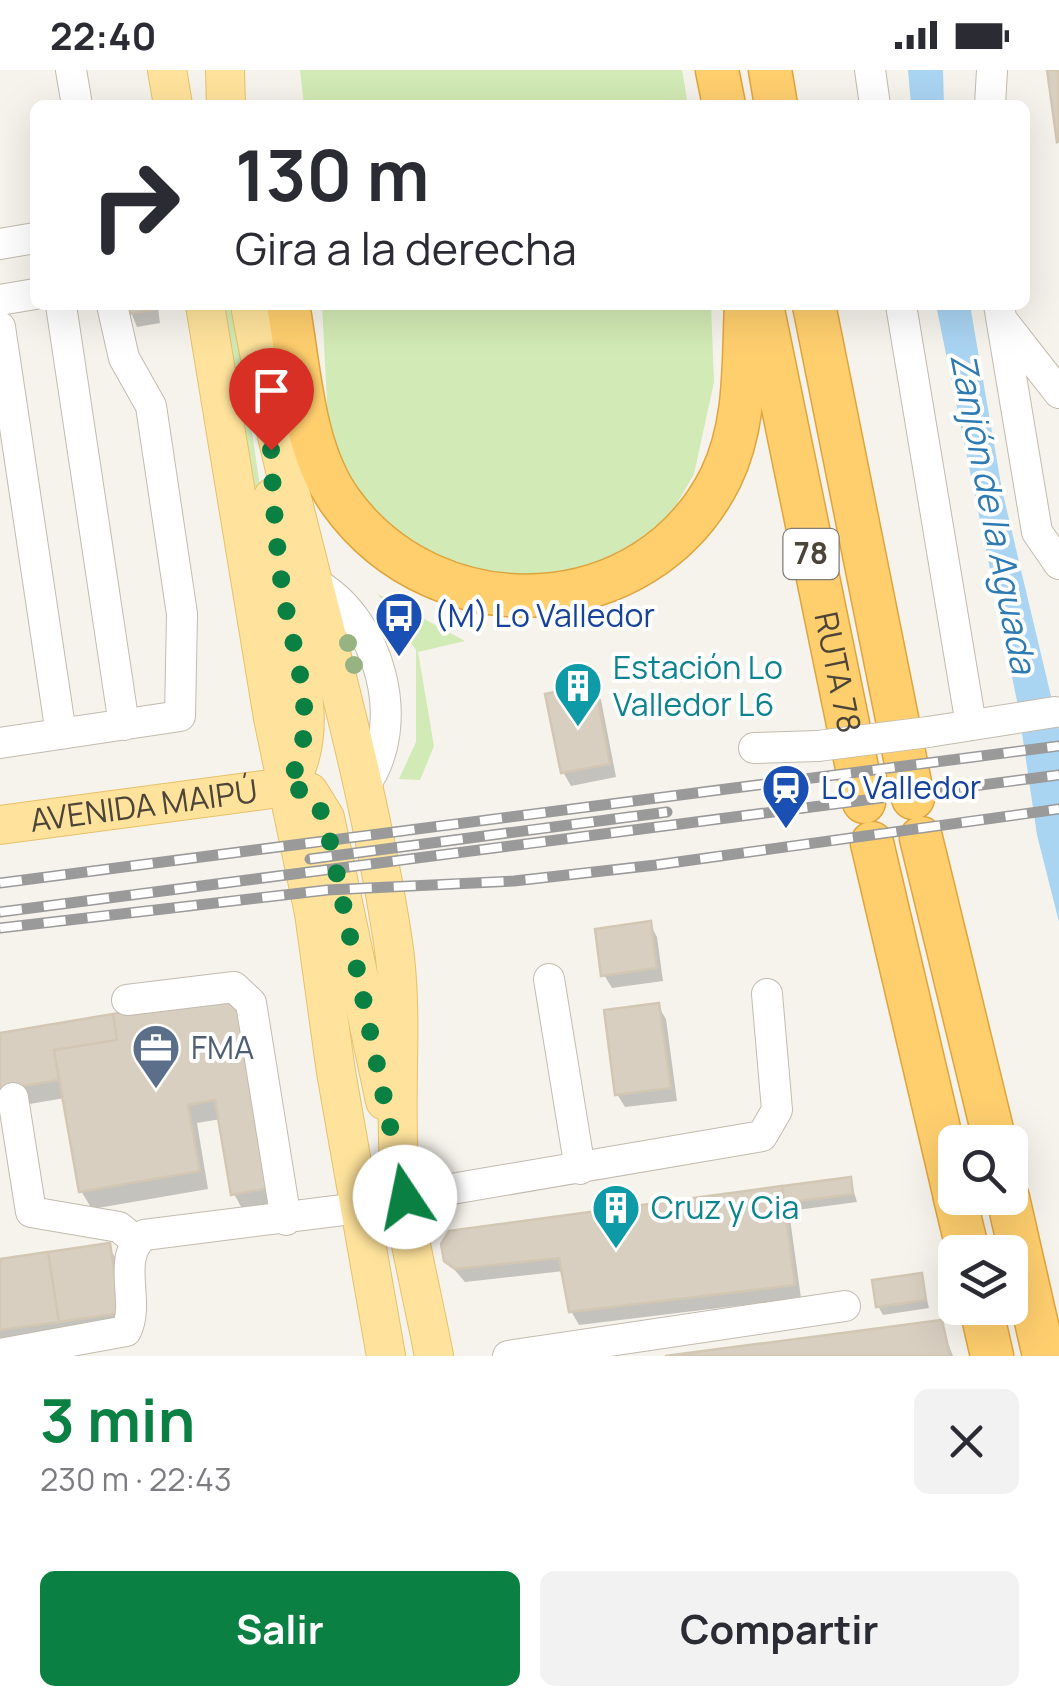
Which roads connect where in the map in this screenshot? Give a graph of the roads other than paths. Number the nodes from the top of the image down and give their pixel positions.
1 (71, 70) edge
2 (167, 70) edge
3 (225, 70) edge
4 (718, 70) edge
5 (770, 70) edge
6 (870, 70) edge
7 (992, 70) edge
8 (76, 100) edge
9 (172, 100) edge
10 (226, 100) edge
11 (723, 100) edge
12 (775, 100) edge
13 (873, 100) edge
14 (990, 100) edge
15 (30, 239) edge
16 (0, 244) edge
17 (30, 295) edge
18 (0, 300) edge
19 (62, 310) edge
20 (113, 310) edge
21 (206, 310) edge
22 (251, 310) edge
23 (289, 310) edge
24 (746, 310) edge
25 (763, 310) edge
26 (815, 310) edge
27 (902, 310) edge
28 (999, 311) edge
29 (0, 327) edge
30 (1059, 393) edge
31 (269, 413) junction
32 (1059, 564) edge
33 (1055, 712) dead end
34 (124, 725) junction
35 (971, 725) junction
36 (61, 734) junction
37 (0, 743) edge
38 (754, 748) dead end
39 (286, 787) junction
40 (0, 825) edge
41 (549, 979) dead end
42 (766, 994) dead end
43 (127, 1000) dead end
44 (13, 1098) dead end
45 (938, 1125) edge
46 (991, 1125) edge
47 (580, 1168) junction
48 (402, 1180) junction
49 (359, 1208) junction
50 (1012, 1215) edge
51 (286, 1220) junction
52 (137, 1242) junction
53 (845, 1306) dead end
54 (985, 1325) edge
55 (0, 1354) edge
56 (386, 1356) edge
57 (434, 1356) edge
58 (508, 1356) edge
59 (992, 1356) edge
60 (1044, 1356) edge

1 - 8 lane
2 - 9 main road
3 - 10 main road
4 - 11 highway
5 - 12 highway
6 - 13 lane
7 - 14 lane
15 - 16 lane
17 - 18 lane
19 - 34 lane
20 - 34 lane
21 - 39 main road
22 - 31 main road
23 - 24 highway
25 - 45 highway, RUTA 78 / 78
26 - 46 highway, RUTA 78 / 78
27 - 35 lane
28 - 30 lane
28 - 32 lane
29 - 36 lane
31 - 39 main road
31 - 48 main road
33 - 35 lane
34 - 36 lane
35 - 38 lane, bridge
36 - 37 lane
39 - 40 main road, AVENIDA MAIPÚ
39 - 48 main road
39 - 49 main road
41 - 47 lane
42 - 47 lane
43 - 51 lane
44 - 52 lane
47 - 48 lane
48 - 57 main road
49 - 51 lane
49 - 56 main road
50 - 60 highway
51 - 52 lane
52 - 55 lane
53 - 58 lane
54 - 59 highway

